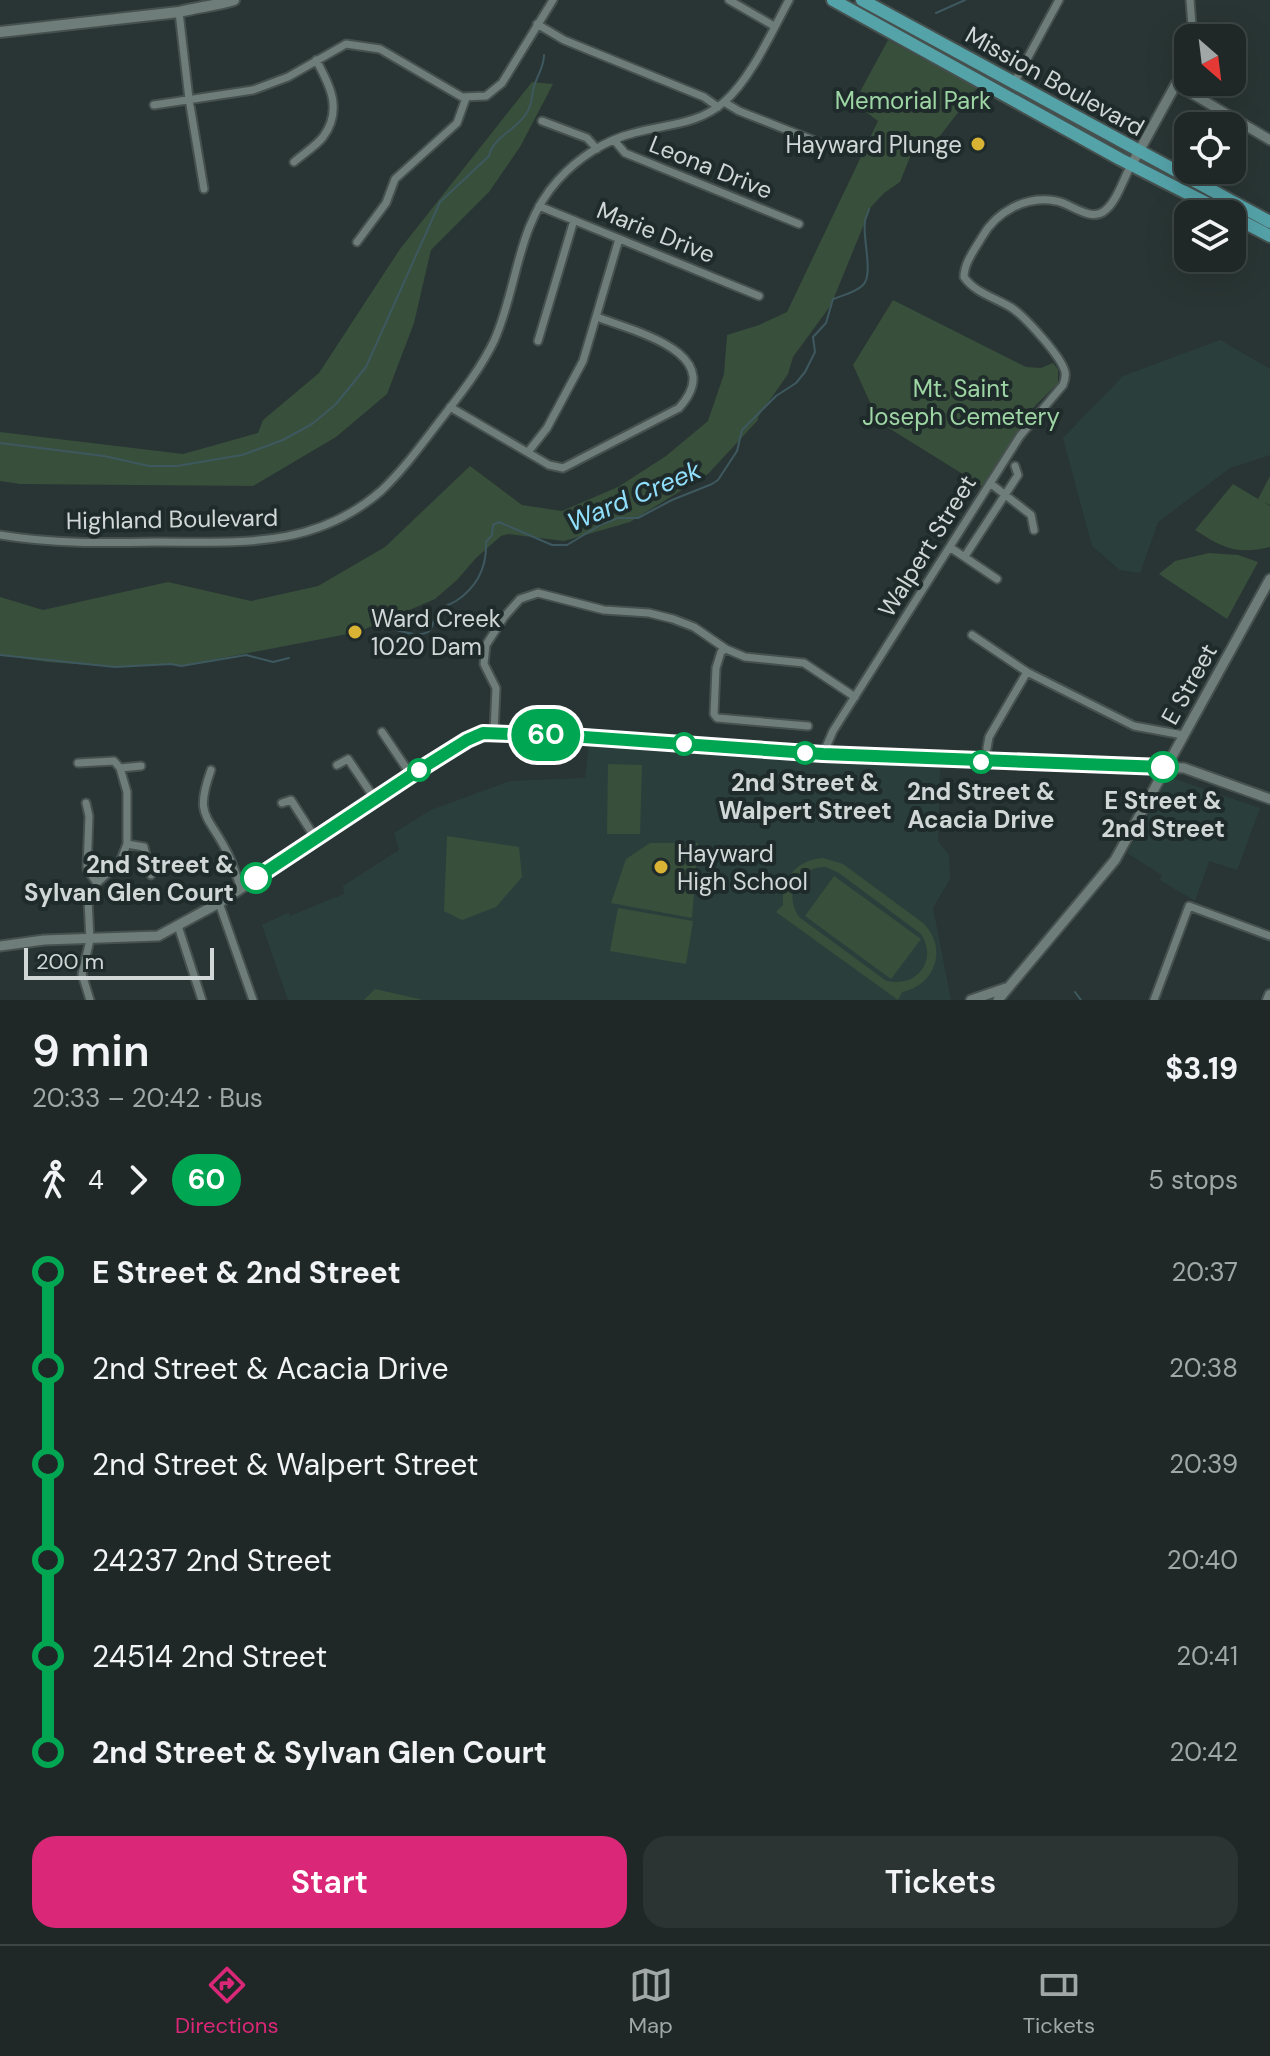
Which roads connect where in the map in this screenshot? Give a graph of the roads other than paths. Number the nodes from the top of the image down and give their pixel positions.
1 (208, 0) edge
2 (234, 0) edge
3 (553, 0) edge
4 (729, 0) edge
5 (789, 0) edge
6 (833, 0) edge
7 (862, 0) edge
8 (1059, 0) edge
9 (1190, 0) edge
10 (197, 7) junction
11 (179, 12) junction
12 (537, 24) junction
13 (1192, 24) edge
14 (774, 26) junction
15 (0, 32) edge
16 (316, 60) junction
17 (1014, 83) junction
18 (1174, 88) edge
19 (1196, 96) edge
20 (466, 98) junction
21 (189, 99) junction
22 (721, 104) junction
23 (154, 105) dead end
24 (542, 121) dead end
25 (614, 140) junction
26 (1270, 140) edge
27 (828, 146) dead end
28 (597, 149) junction
29 (1139, 151) junction
30 (294, 162) dead end
31 (1132, 164) junction
32 (204, 189) dead end
33 (1201, 200) edge
34 (539, 206) junction
35 (574, 220) junction
36 (1270, 222) edge
37 (1246, 223) edge
38 (799, 224) dead end
39 (1270, 236) edge
40 (619, 239) junction
41 (357, 242) dead end
42 (759, 296) dead end
43 (597, 317) junction
44 (538, 341) dead end
45 (450, 407) junction
46 (528, 452) junction
47 (1015, 466) dead end
48 (990, 483) junction
49 (1005, 495) junction
50 (1034, 530) dead end
51 (0, 535) edge
52 (951, 548) junction
53 (965, 556) junction
54 (997, 579) dead end
55 (1270, 579) edge
56 (1267, 590) edge
57 (972, 635) dead end
58 (726, 649) junction
59 (1027, 672) junction
60 (855, 697) junction
61 (808, 726) dead end
62 (382, 732) dead end
63 (494, 732) junction
64 (1183, 735) junction
65 (987, 748) dead end
66 (823, 754) junction
67 (78, 763) dead end
68 (337, 765) dead end
69 (141, 766) dead end
70 (1165, 767) junction
71 (120, 768) junction
72 (211, 770) dead end
73 (411, 775) junction
74 (375, 799) junction
75 (1270, 799) edge
76 (86, 803) dead end
77 (282, 803) dead end
78 (316, 839) junction
79 (127, 844) junction
80 (151, 875) dead end
81 (97, 883) junction
82 (241, 888) junction
83 (219, 903) junction
84 (178, 926) junction
85 (1270, 936) edge
86 (90, 940) junction
87 (0, 946) edge
88 (1009, 987) junction
89 (90, 1000) edge
90 (202, 1000) edge
91 (253, 1000) edge
92 (977, 1000) edge
93 (998, 1000) edge
94 (1154, 1000) edge

1 - 10 main road
2 - 10 main road
3 - 12 street
4 - 14 street
5 - 14 street, Highland Boulevard
6 - 31 main road, Mission Boulevard
7 - 17 main road, Mission Boulevard
8 - 17 street
9 - 13 street
10 - 11 main road
11 - 15 main road
11 - 21 street
12 - 20 street
12 - 22 street
14 - 22 street, Highland Boulevard
16 - 20 street
16 - 21 street
16 - 30 street
17 - 29 main road, Mission Boulevard
18 - 29 street
19 - 26 street
20 - 41 street
21 - 23 street
21 - 32 street
22 - 25 street, Highland Boulevard
22 - 27 street
24 - 28 street
25 - 28 street, Highland Boulevard
25 - 38 street, Leona Drive
28 - 34 street, Highland Boulevard
29 - 31 street
29 - 36 main road, Mission Boulevard
31 - 33 main road, Mission Boulevard
31 - 48 street, Walpert Street
34 - 35 street, Marie Drive
34 - 45 street, Highland Boulevard
35 - 40 street, Marie Drive
35 - 44 street
37 - 39 main road, Mission Boulevard
40 - 42 street, Marie Drive
40 - 43 street
43 - 46 street
43 - 46 street
45 - 46 street
45 - 51 street, Highland Boulevard
47 - 49 street
48 - 49 street
48 - 52 street, Walpert Street
49 - 50 street
49 - 53 street
52 - 53 street
52 - 60 street, Walpert Street
53 - 54 street
55 - 56 street, E Street
56 - 64 street, E Street
57 - 59 street
58 - 60 street
58 - 61 street
58 - 63 street
59 - 64 street
59 - 65 street
60 - 66 street, Walpert Street
62 - 73 street
63 - 66 street
63 - 73 street
64 - 70 street, E Street
66 - 70 street
67 - 71 street
68 - 74 street
69 - 71 street
70 - 75 street
70 - 88 street, E Street
71 - 79 street
72 - 82 street
73 - 74 street
74 - 78 street
76 - 81 street
77 - 78 street
78 - 82 street
79 - 80 street
79 - 81 street
81 - 86 street
82 - 83 street
83 - 84 street
83 - 91 street
84 - 86 street
84 - 90 street
85 - 94 street
86 - 87 street
86 - 89 street
88 - 92 street
88 - 93 street, E Street

